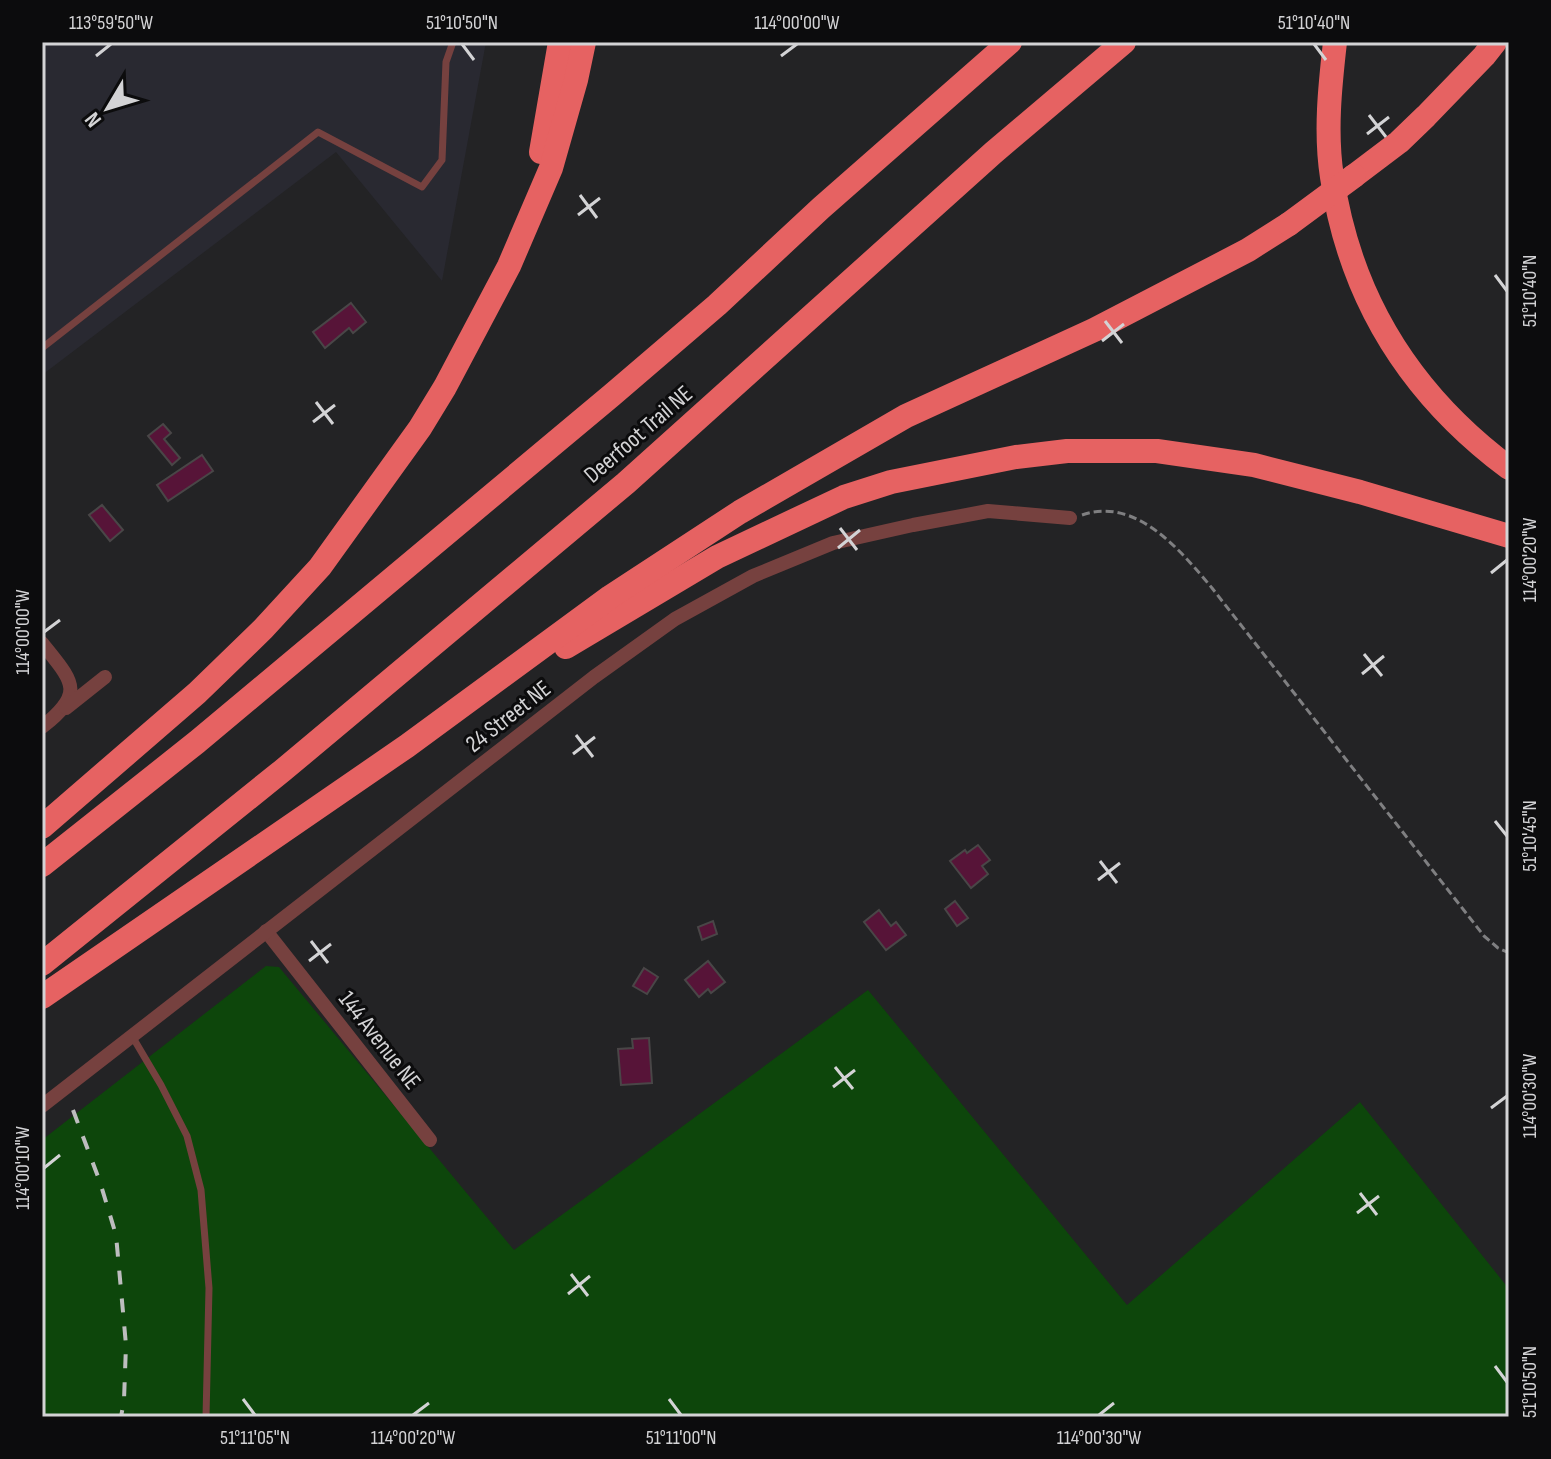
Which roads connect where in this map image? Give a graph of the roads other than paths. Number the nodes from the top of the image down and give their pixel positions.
1 (453, 42) edge
2 (560, 42) edge
3 (584, 42) edge
4 (1010, 42) edge
5 (1124, 42) edge
6 (1335, 42) edge
7 (1495, 42) edge
8 (509, 266) junction
9 (42, 348) edge
10 (1509, 468) edge
11 (1070, 518) road end
12 (1509, 536) edge
13 (42, 643) edge
14 (105, 677) dead end
15 (61, 711) junction
16 (42, 727) edge
17 (407, 746) junction
18 (42, 827) edge
19 (42, 865) edge
20 (266, 931) junction
21 (42, 964) edge
22 (42, 997) edge
23 (132, 1036) junction
24 (42, 1106) edge
25 (430, 1140) dead end
26 (206, 1417) edge

1 - 9 lane
2 - 8 highway
3 - 8 highway
4 - 19 highway, Deerfoot Trail NE
5 - 21 highway, Deerfoot Trail NE
6 - 10 highway
7 - 17 highway, bridge
8 - 18 highway
11 - 20 street, 24 Street NE
12 - 17 highway
13 - 15 street
14 - 15 street
15 - 16 street
17 - 22 highway
20 - 23 street, 24 Street NE
20 - 25 street, 144 Avenue NE
23 - 24 street, 24 Street NE
23 - 26 lane

